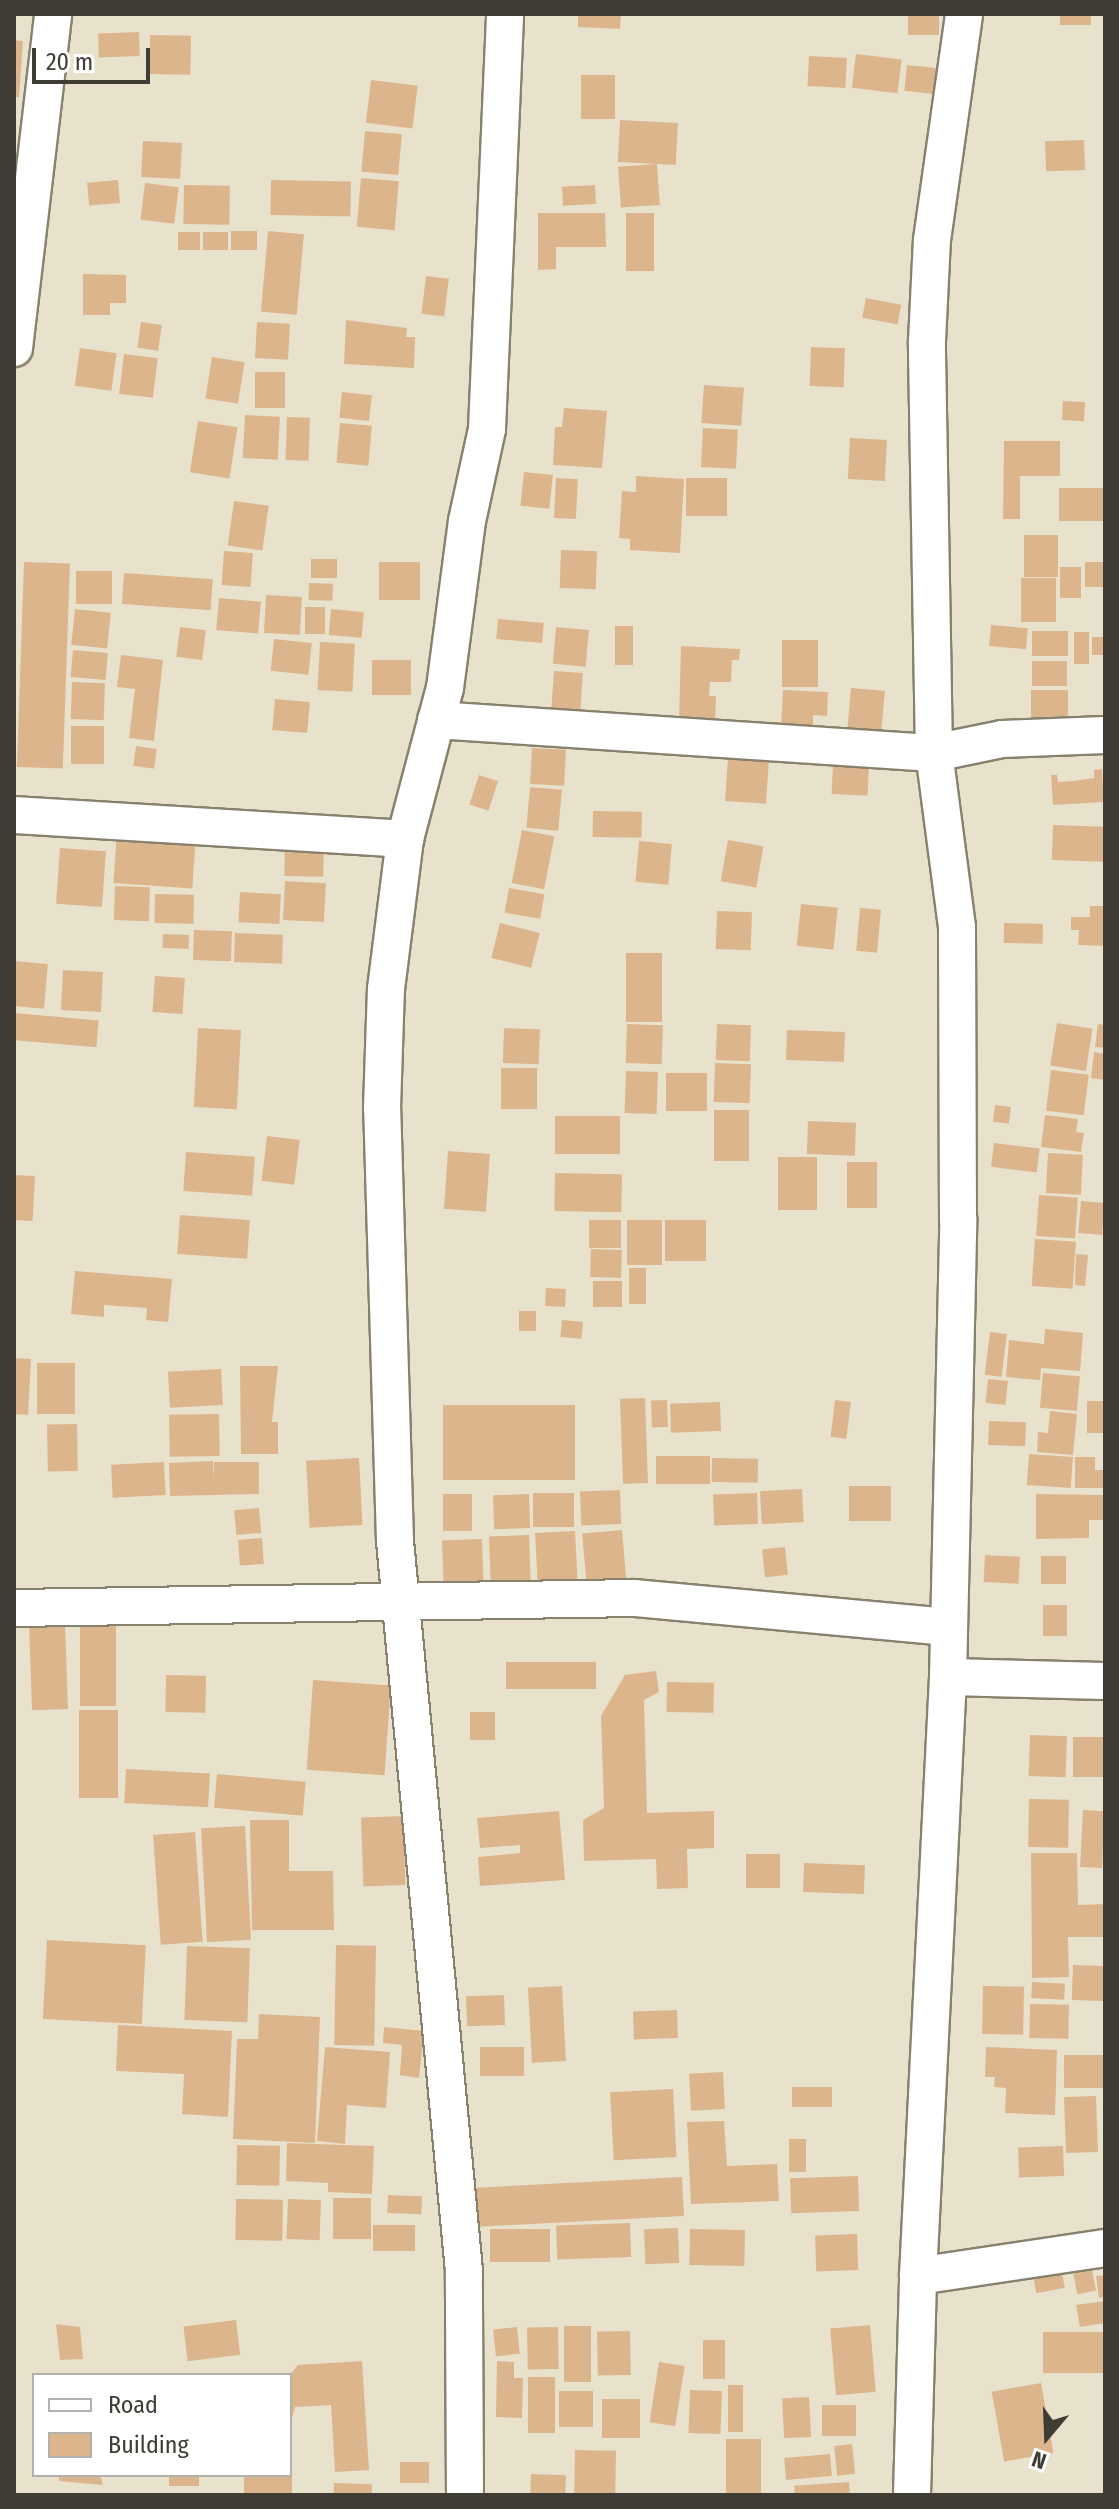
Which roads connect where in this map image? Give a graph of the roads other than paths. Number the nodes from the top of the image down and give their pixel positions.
1 (53, 14) edge
2 (505, 14) edge
3 (964, 14) edge
4 (14, 348) edge
5 (436, 720) junction
6 (1105, 735) edge
7 (934, 753) junction
8 (14, 815) edge
9 (405, 839) junction
10 (404, 1600) junction
11 (14, 1608) edge
12 (949, 1627) junction
13 (948, 1677) junction
14 (1105, 1681) edge
15 (1105, 2248) edge
16 (918, 2276) junction
17 (465, 2495) edge
18 (912, 2495) edge

1 - 4 street
2 - 5 street
3 - 7 street
5 - 7 street
5 - 9 street
6 - 7 street
7 - 12 street
8 - 9 street
9 - 10 street
10 - 11 street
10 - 12 street
10 - 17 street
12 - 13 street
13 - 14 street
13 - 16 street
15 - 16 street
16 - 18 street

